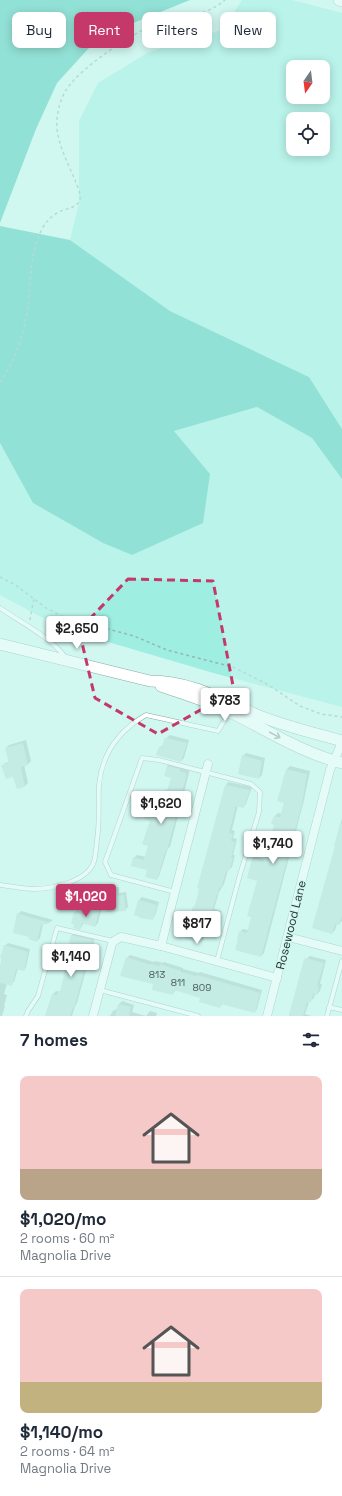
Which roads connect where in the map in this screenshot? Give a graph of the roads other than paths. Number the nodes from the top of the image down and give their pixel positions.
1 (0, 608) edge
2 (0, 644) edge
3 (66, 660) junction
4 (232, 708) junction
5 (342, 742) edge
6 (338, 762) edge
7 (207, 768) junction
8 (0, 885) edge
9 (175, 892) junction
10 (288, 937) junction
11 (116, 940) junction
12 (161, 946) junction
13 (342, 951) edge
14 (217, 961) junction
15 (342, 961) edge
16 (278, 978) junction
17 (100, 990) junction
18 (330, 1007) junction
19 (342, 1010) edge
20 (26, 1016) edge
21 (93, 1016) edge
22 (198, 1016) edge
23 (267, 1016) edge
24 (327, 1016) edge

1 - 3 lane
2 - 3 main road
3 - 4 main road
4 - 5 main road
4 -> 6 main road
4 - 8 lane
5 - 6 street, Rosewood Lane
6 - 10 street, Rosewood Lane
7 - 9 street
7 - 9 lane
7 - 14 lane
9 - 12 street
10 - 13 street
10 - 16 street, Rosewood Lane
11 - 12 street
11 - 17 street
11 - 20 lane
12 - 14 street
14 - 16 street
15 - 18 lane
16 - 23 street, Rosewood Lane
17 - 21 street
17 - 22 lane
18 - 19 lane
18 - 24 lane

